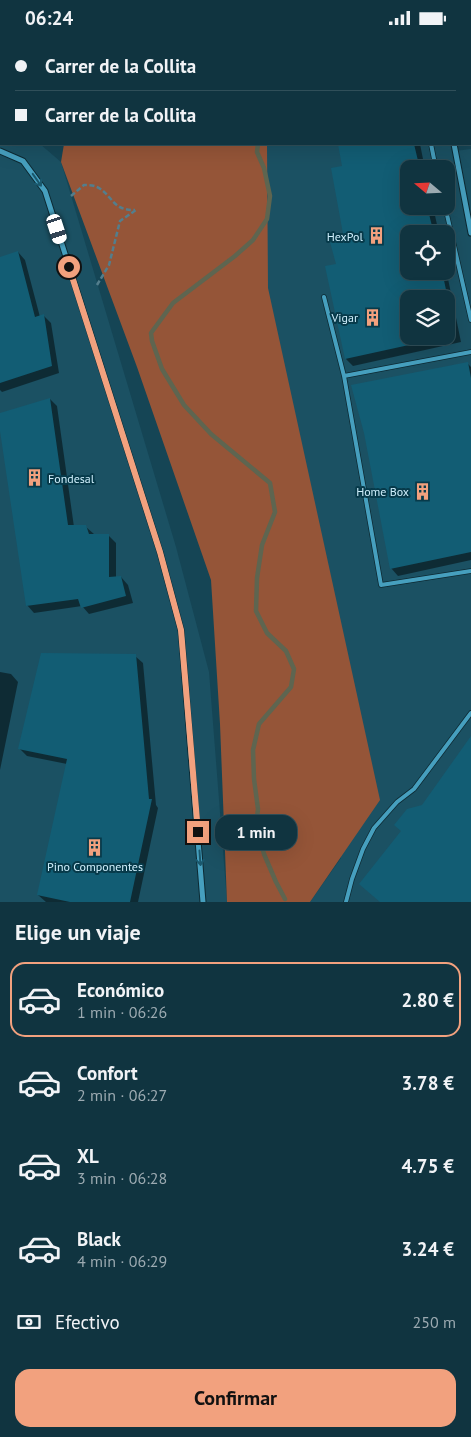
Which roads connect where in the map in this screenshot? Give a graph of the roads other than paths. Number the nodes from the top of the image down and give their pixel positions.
1 (430, 145) edge
2 (454, 145) edge
3 (0, 151) edge
4 (434, 160) edge
5 (447, 215) edge
6 (471, 233) edge
7 (324, 297) dead end
8 (471, 320) edge
9 (471, 352) edge
10 (344, 376) junction
11 (471, 571) edge
12 (471, 713) edge
13 (203, 902) edge
14 (346, 902) edge

1 - 4 lane
2 - 6 street
3 -> 13 street
5 - 8 lane
7 - 10 lane
9 - 10 lane
10 - 11 lane
12 - 14 lane

